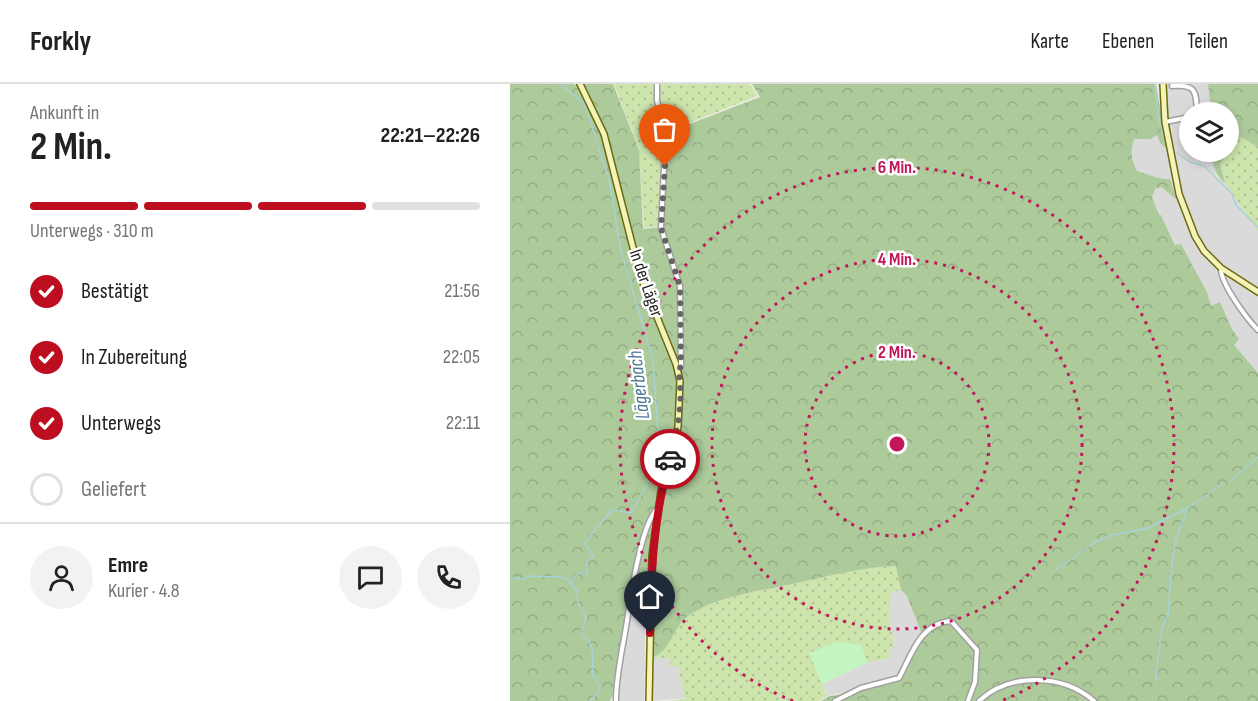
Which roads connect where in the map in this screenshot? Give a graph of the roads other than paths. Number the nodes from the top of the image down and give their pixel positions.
1 (580, 84) edge
2 (657, 84) edge
3 (1163, 84) edge
4 (1172, 86) dead end
5 (1196, 102) edge
6 (1179, 119) edge
7 (1165, 122) junction
8 (1221, 268) junction
9 (1258, 292) edge
10 (1258, 330) edge
11 (678, 369) junction
12 (657, 509) junction
13 (615, 701) edge
14 (649, 701) edge
15 (835, 701) edge
16 (968, 701) edge
17 (979, 701) edge
18 (1094, 701) edge

1 - 11 main road, In der Läger
2 - 11 street
3 - 7 main road
4 - 5 street
6 - 7 street
7 - 8 main road
8 - 9 main road
8 - 10 street
11 - 12 main road, In der Läger
12 - 13 street
12 - 14 main road, In der Läger
15 - 16 street
17 - 18 street

